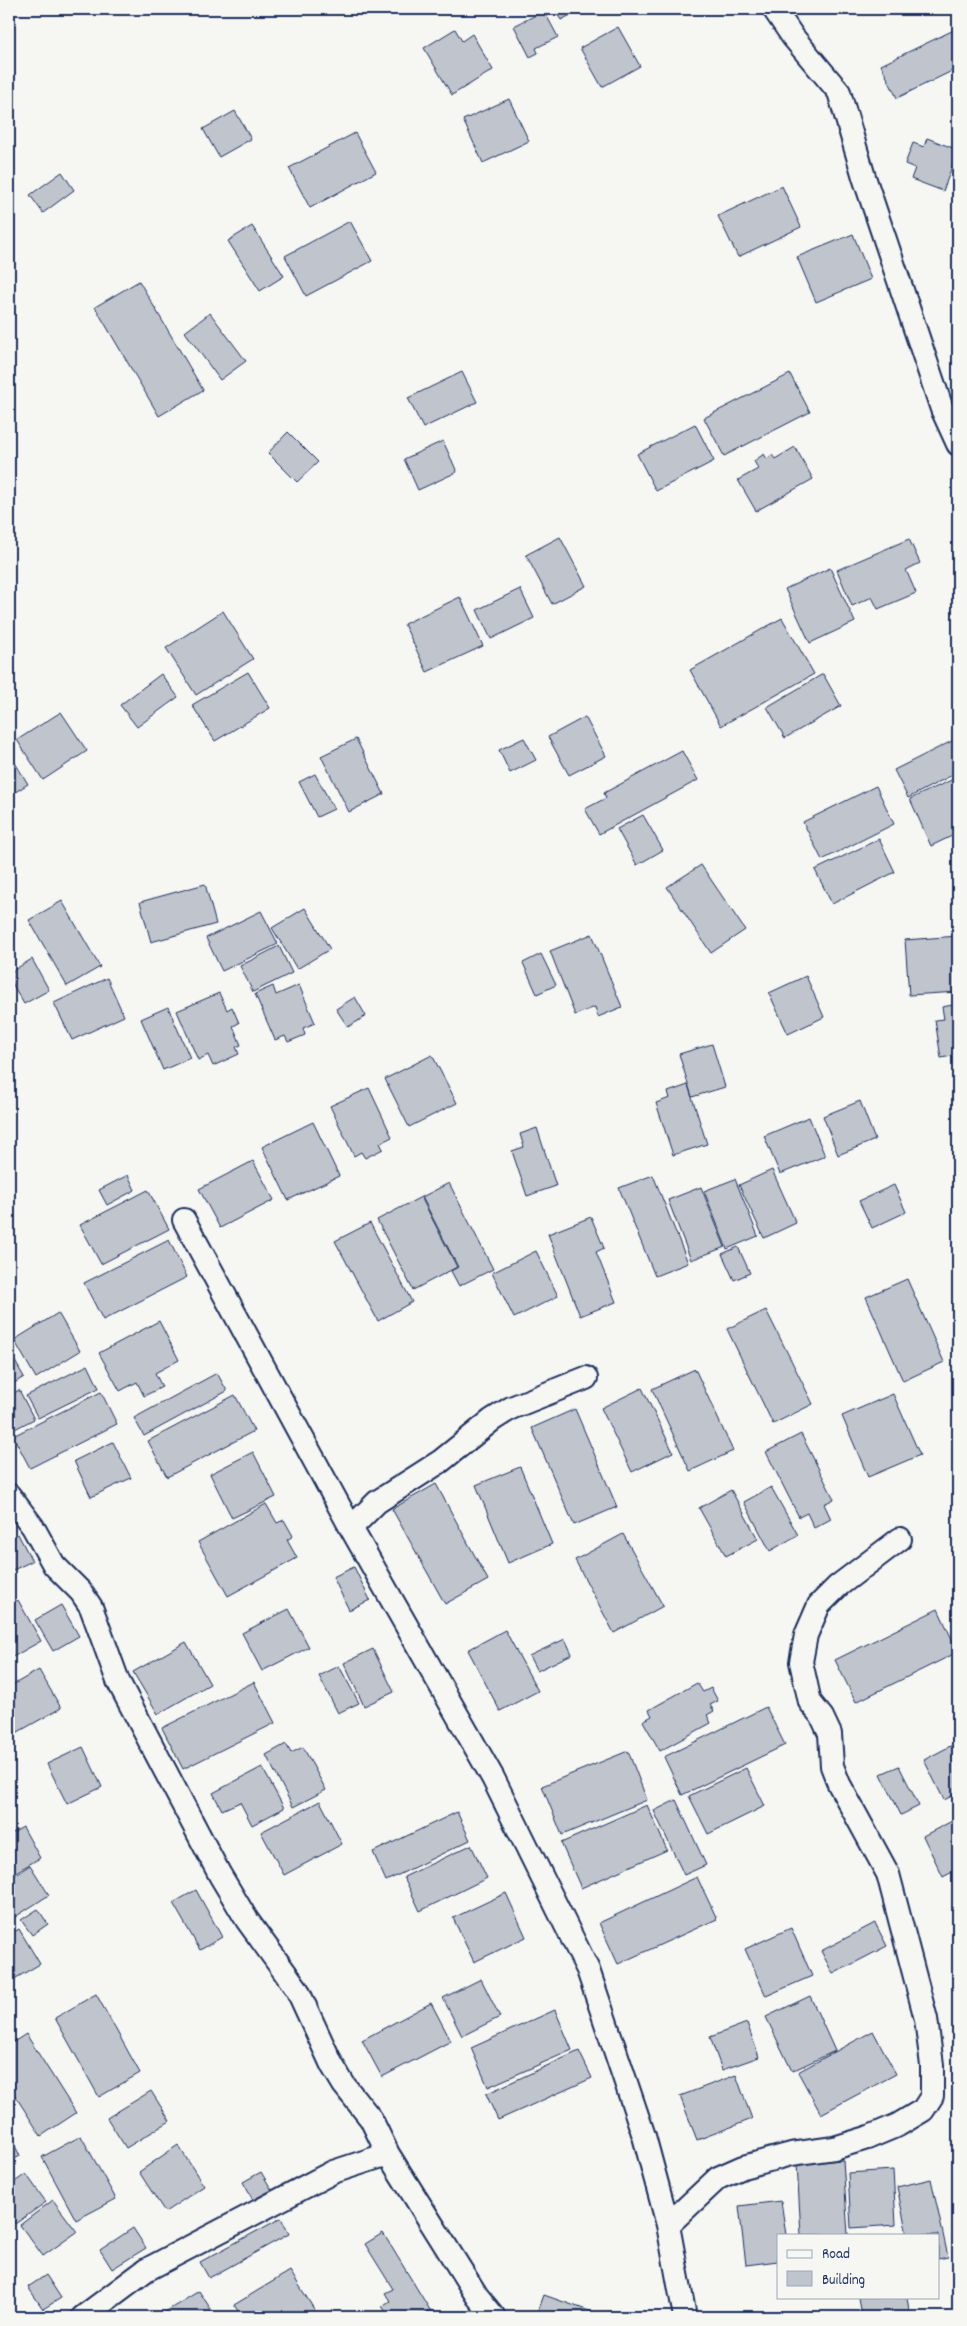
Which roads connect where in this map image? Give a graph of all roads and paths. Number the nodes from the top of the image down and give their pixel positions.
1 (774, 9) edge
2 (958, 444) edge
3 (184, 1220) dead end
4 (586, 1378) dead end
5 (9, 1495) edge
6 (351, 1528) junction
7 (900, 1539) dead end
8 (388, 2154) junction
9 (668, 2225) junction
10 (83, 2317) edge
11 (494, 2317) edge
12 (684, 2317) edge

1 - 2 street
3 - 6 street
4 - 6 street
5 - 8 street
6 - 9 street
7 - 9 street
8 - 10 street
8 - 11 street
9 - 12 street

